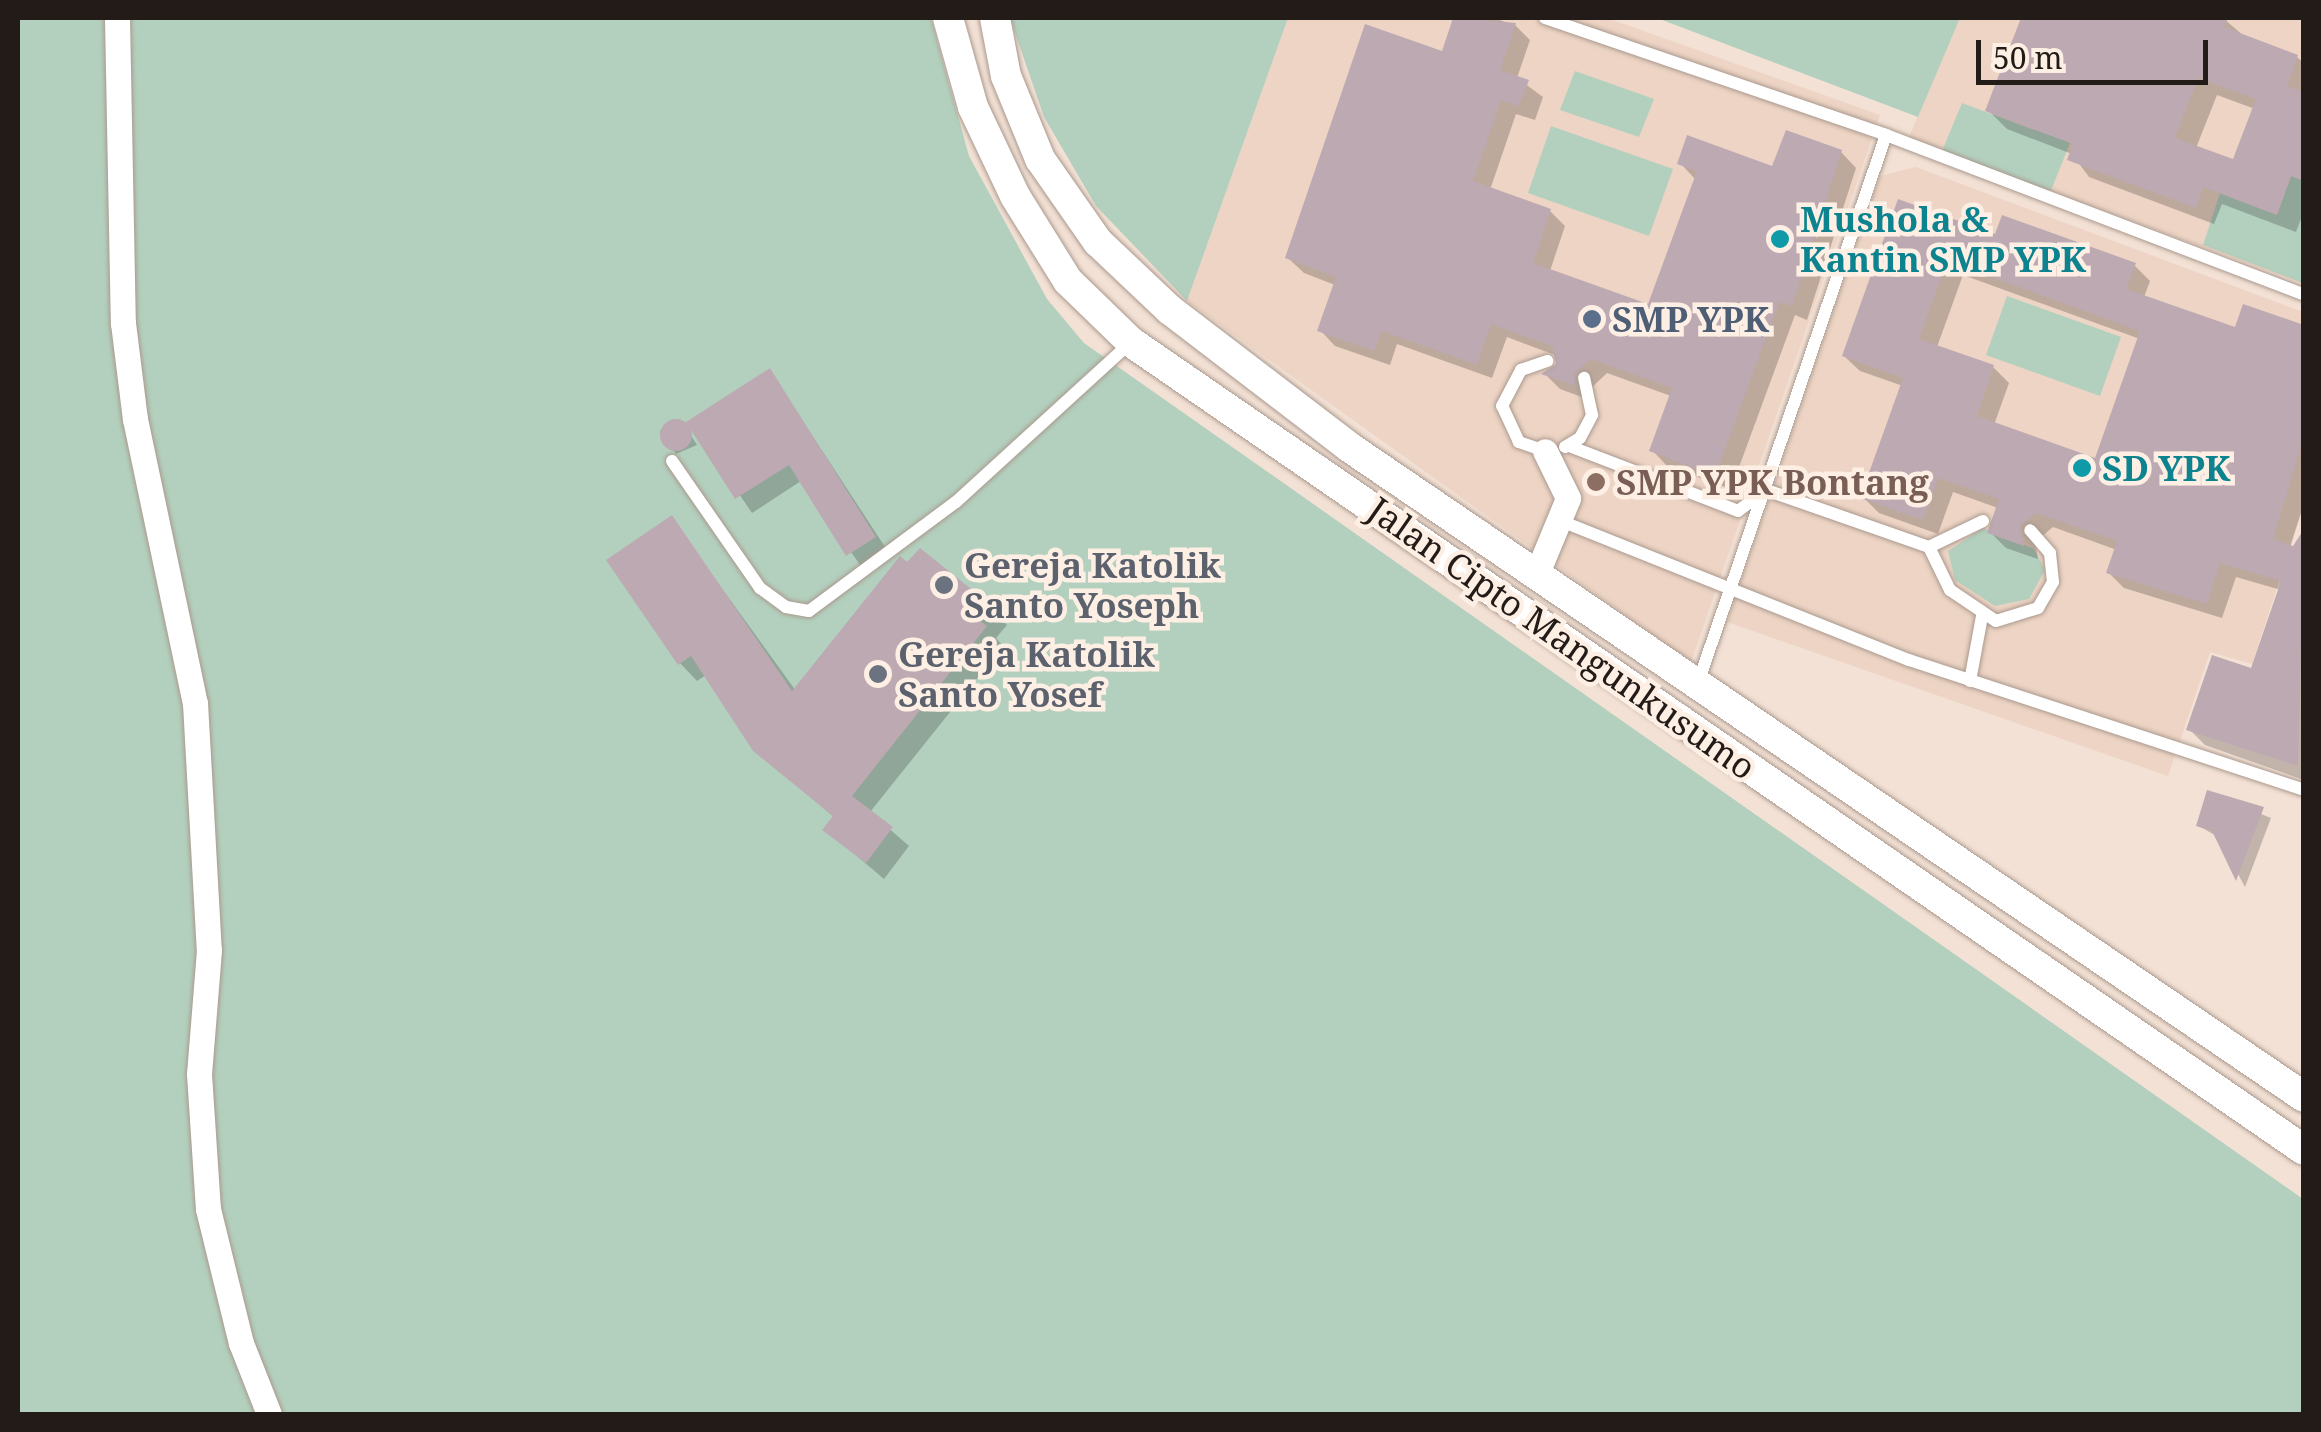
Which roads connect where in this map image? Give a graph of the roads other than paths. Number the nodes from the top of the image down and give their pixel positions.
1 (117, 18) edge
2 (948, 18) edge
3 (995, 18) edge
4 (1545, 18) edge
5 (1886, 135) junction
6 (2304, 295) edge
7 (1130, 342) junction
8 (1546, 360) dead end
9 (1584, 378) dead end
10 (1557, 448) junction
11 (672, 462) dead end
12 (1766, 490) junction
13 (1738, 511) junction
14 (1560, 521) junction
15 (1983, 521) dead end
16 (1753, 527) junction
17 (2030, 530) dead end
18 (1929, 547) junction
19 (1537, 572) junction
20 (1731, 594) junction
21 (1982, 616) junction
22 (1699, 680) junction
23 (1970, 680) junction
24 (2304, 790) edge
25 (2077, 940) junction
26 (2053, 978) junction
27 (2304, 1097) edge
28 (2304, 1150) edge
29 (269, 1414) edge

1 - 29 street
2 - 7 street, Jalan Cipto Mangunkusumo
3 - 19 street, Jalan Cipto Mangunkusumo
4 - 5 lane
5 - 6 lane
5 - 12 lane
7 - 11 lane
7 - 26 street, Jalan Cipto Mangunkusumo
8 - 10 lane
9 - 10 lane
10 - 13 lane
10 - 14 street
12 - 13 lane
12 - 16 lane
12 - 18 lane
13 - 16 lane
14 - 19 street
14 - 20 lane
15 - 18 lane
16 - 20 lane
17 - 21 lane
18 - 21 lane
19 - 22 street, Jalan Cipto Mangunkusumo
20 - 22 lane
20 - 23 lane
21 - 23 lane
22 - 25 street, Jalan Cipto Mangunkusumo
23 - 24 lane
25 - 26 street
25 - 27 street, Jalan Cipto Mangunkusumo
26 - 28 street, Jalan Cipto Mangunkusumo

